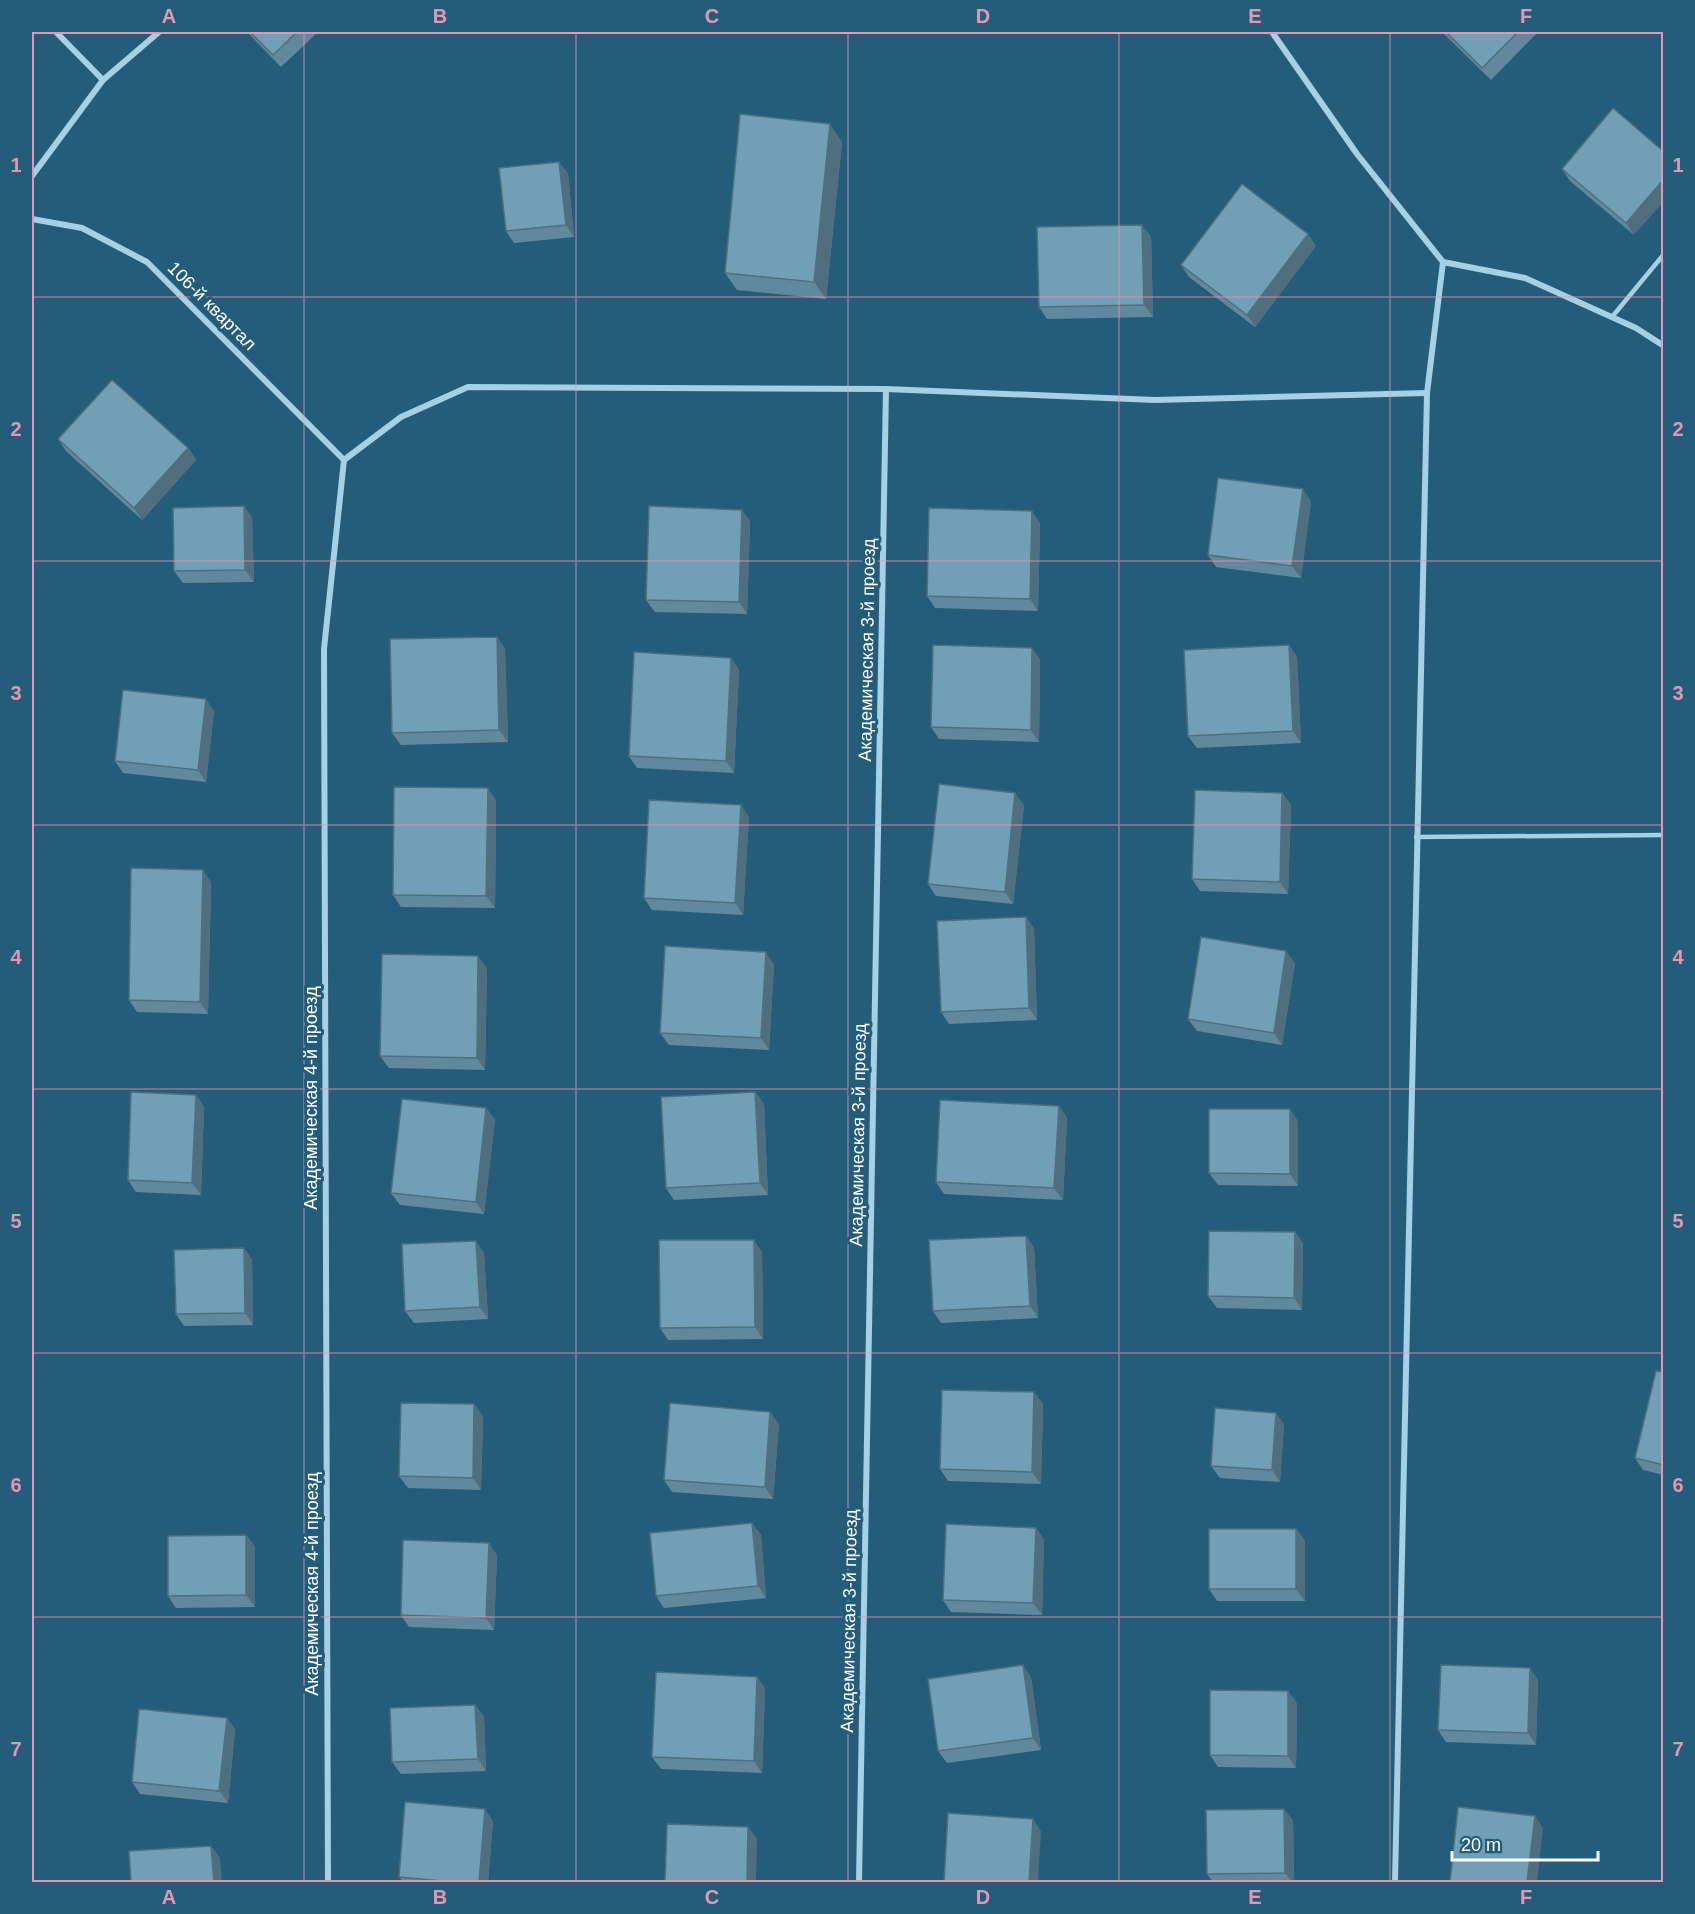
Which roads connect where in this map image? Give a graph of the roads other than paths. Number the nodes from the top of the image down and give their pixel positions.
1 (56, 32) edge
2 (159, 32) edge
3 (1272, 32) edge
4 (103, 80) junction
5 (32, 176) edge
6 (32, 219) edge
7 (1664, 254) edge
8 (1443, 262) junction
9 (1612, 317) junction
10 (1664, 346) edge
11 (886, 389) junction
12 (1427, 393) junction
13 (344, 460) junction
14 (1664, 835) edge
15 (1416, 837) junction
16 (328, 1882) edge
17 (859, 1882) edge
18 (1395, 1882) edge

1 - 4 street
2 - 4 street
3 - 8 street
4 - 5 street
6 - 13 street, 106-й квартал
7 - 9 lane
8 - 9 street
8 - 12 street
9 - 10 street
11 - 12 street
11 - 13 street
11 - 17 street, Академическая 3-й проезд
12 - 15 street
13 - 16 street, Академическая 4-й проезд
14 - 15 lane
15 - 18 street

